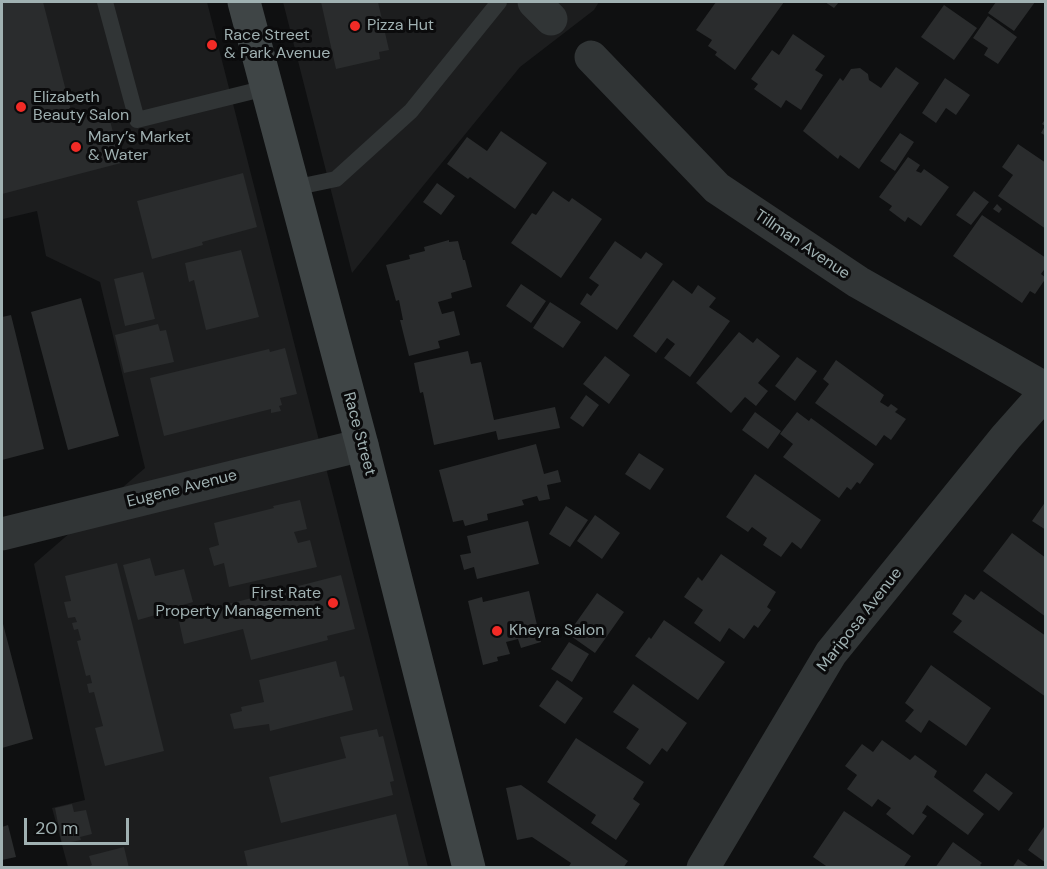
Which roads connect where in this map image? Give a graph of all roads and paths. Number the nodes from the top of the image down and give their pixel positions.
1 (105, 2) edge
2 (244, 2) edge
3 (499, 2) edge
4 (591, 57) dead end
5 (266, 88) junction
6 (293, 188) junction
7 (1046, 391) edge
8 (362, 445) junction
9 (2, 534) edge
10 (469, 867) edge
11 (704, 867) edge

1 - 5 lane
2 - 5 main road, Race Street
3 - 6 lane
4 - 7 street, Tillman Avenue
5 - 6 main road, Race Street
6 - 8 main road, Race Street
7 - 11 street, Mariposa Avenue
8 - 9 street, Eugene Avenue
8 - 10 main road, Race Street

